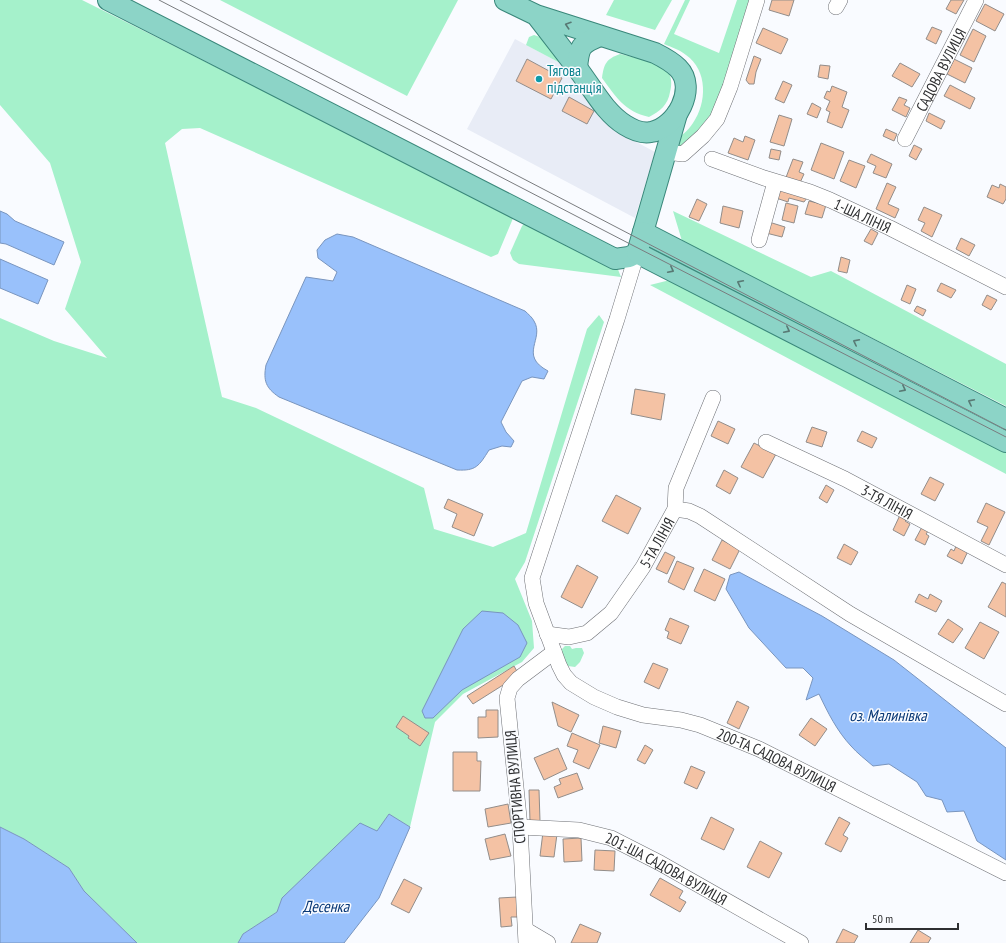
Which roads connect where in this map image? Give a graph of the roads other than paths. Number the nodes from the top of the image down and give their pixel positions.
1 (108, 0) edge
2 (505, 0) edge
3 (757, 0) edge
4 (976, 0) edge
5 (536, 15) junction
6 (600, 36) junction
7 (577, 68) junction
8 (677, 114) junction
9 (651, 132) junction
10 (905, 139) dead end
11 (671, 156) junction
12 (712, 159) dead end
13 (775, 182) junction
14 (643, 232) junction
15 (759, 240) dead end
16 (637, 253) junction
17 (1006, 287) edge
18 (713, 398) dead end
19 (1006, 419) edge
20 (766, 442) dead end
21 (1006, 442) edge
22 (675, 509) junction
23 (1006, 565) edge
24 (547, 634) junction
25 (554, 652) junction
26 (1006, 704) edge
27 (520, 827) junction
28 (1006, 873) edge
29 (526, 937) edge
30 (548, 943) edge
31 (801, 943) edge

1 - 16 main road
2 - 5 main road
3 - 11 street
4 - 10 street, САДОВА ВУЛИЦЯ
6 -> 5 main road
5 - 7 main road
6 - 7 main road
6 - 8 main road
7 - 9 main road
8 - 9 main road
8 - 11 main road
9 - 11 main road
11 - 14 main road
12 - 13 street, 1-ША ЛІНІЯ
13 - 15 street
13 - 17 street, 1-ША ЛІНІЯ
14 - 16 main road
19 -> 14 main road
16 -> 21 main road
16 - 24 street, 200-ТА САДОВА ВУЛИЦЯ
18 - 22 street, 5-ТА ЛІНІЯ
20 - 23 street, 3-ТЯ ЛІНІЯ
22 - 24 street, 5-ТА ЛІНІЯ
22 - 26 street
24 - 25 street, 200-ТА САДОВА ВУЛИЦЯ
25 - 27 street, СПОРТИВНА ВУЛИЦЯ
25 - 28 street, 200-ТА САДОВА ВУЛИЦЯ
27 - 29 street, СПОРТИВНА ВУЛИЦЯ
27 - 31 street, 201-ША САДОВА ВУЛИЦЯ
29 - 30 street

